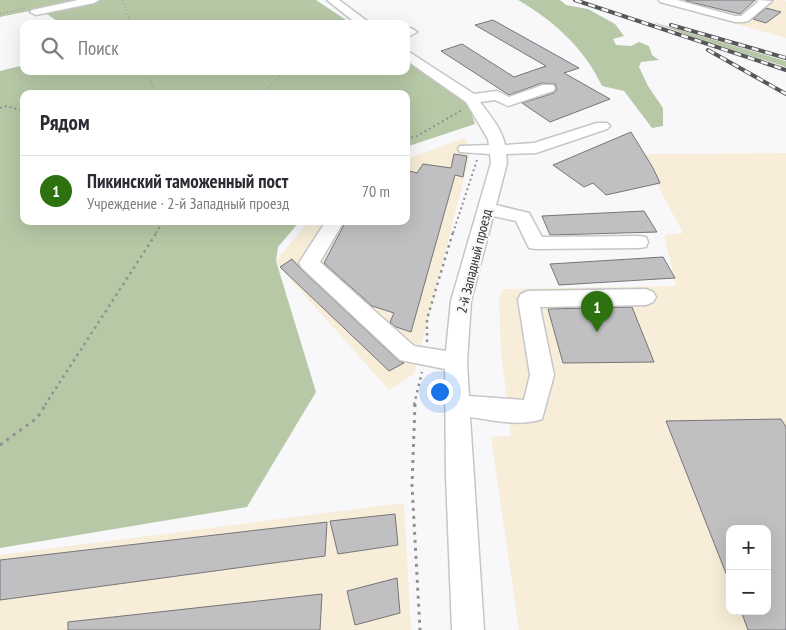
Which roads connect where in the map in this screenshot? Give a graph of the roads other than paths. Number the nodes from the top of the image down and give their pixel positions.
1 (94, 0) edge
2 (332, 0) edge
3 (664, 0) edge
4 (762, 0) edge
5 (36, 12) dead end
6 (360, 20) edge
7 (410, 57) edge
8 (548, 88) dead end
9 (472, 101) junction
10 (602, 126) dead end
11 (481, 149) junction
12 (486, 209) junction
13 (333, 225) edge
14 (638, 242) dead end
15 (646, 297) dead end
16 (456, 362) junction
17 (456, 405) junction
18 (468, 630) edge

1 - 5 street
2 - 6 street
3 - 4 street
7 - 9 street, 2-й Западный проезд
8 - 9 street
9 - 11 street, 2-й Западный проезд
10 - 11 street
11 - 12 street, 2-й Западный проезд
12 - 14 street
12 - 16 street, 2-й Западный проезд
13 - 16 street
15 - 17 street
16 - 17 street, 2-й Западный проезд
17 - 18 street, 2-й Западный проезд

